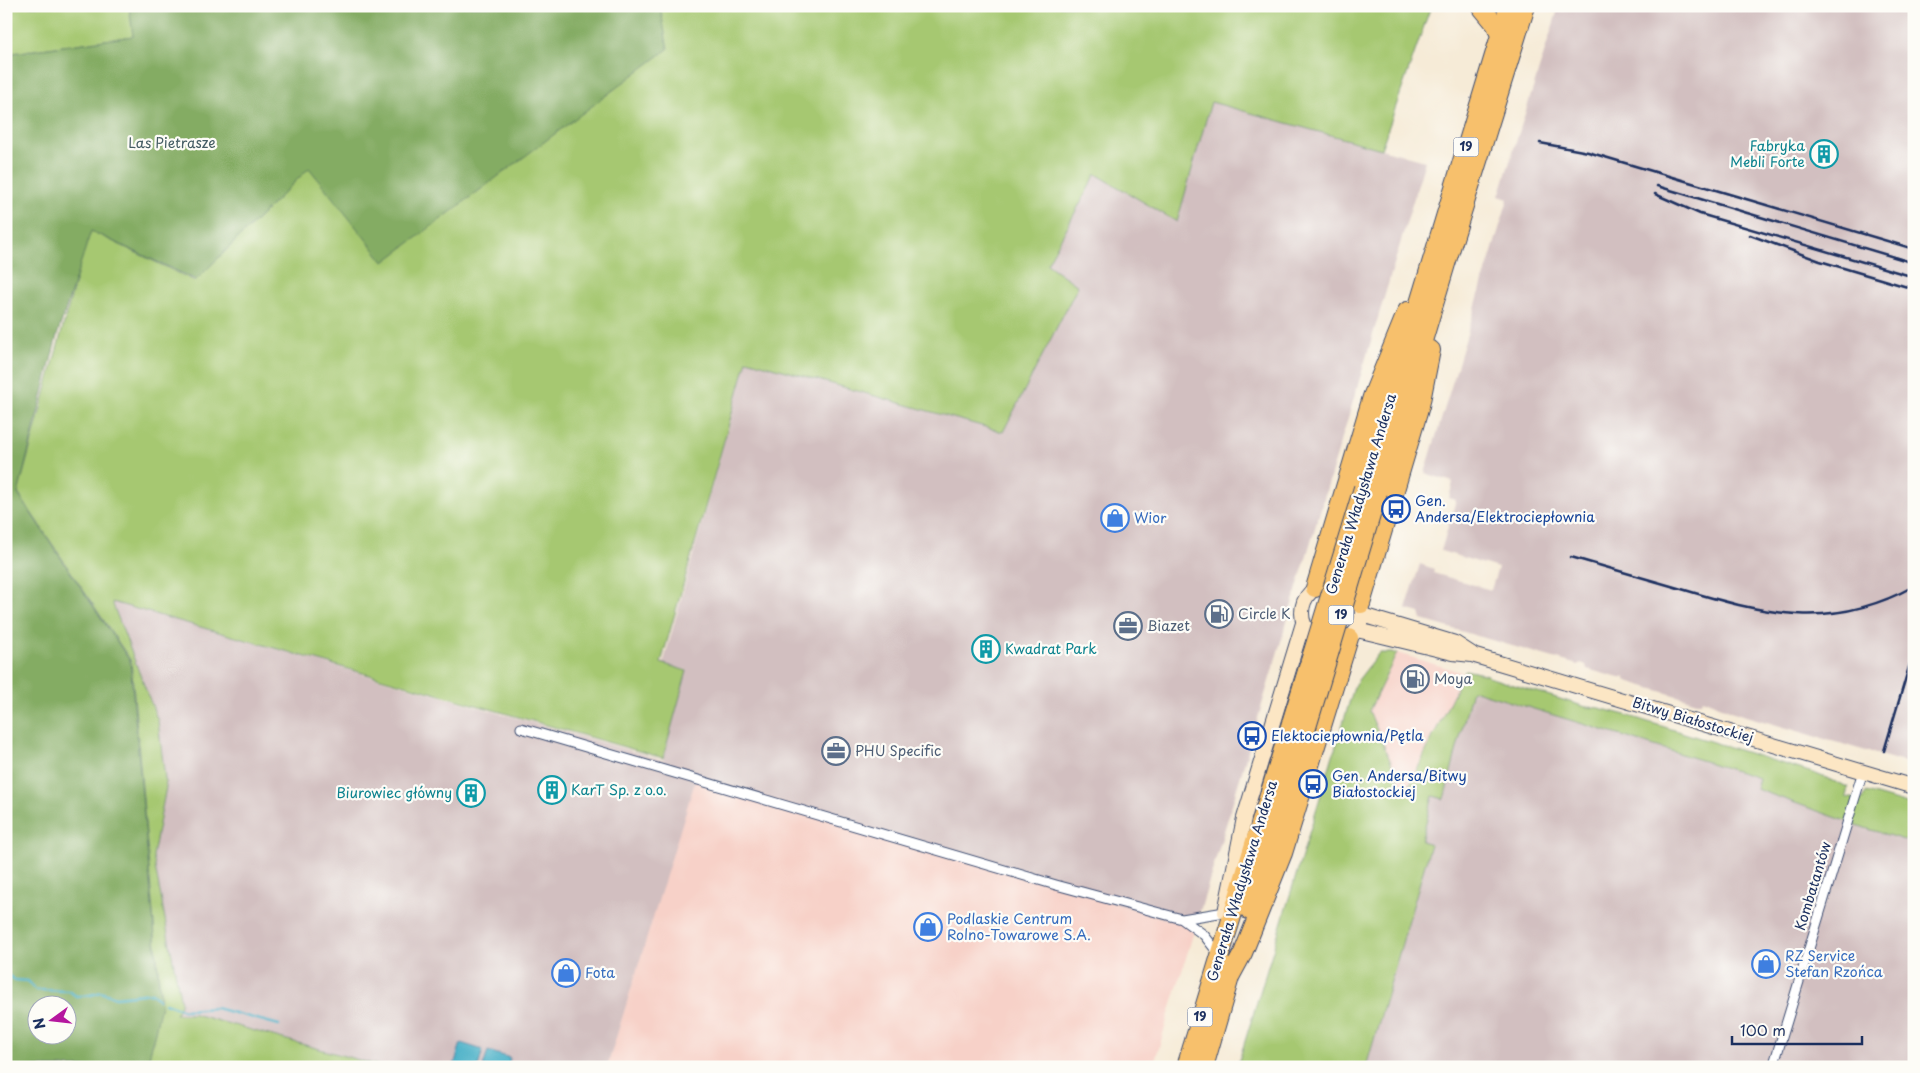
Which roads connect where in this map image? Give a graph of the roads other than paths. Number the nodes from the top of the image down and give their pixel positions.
1 (1509, 6) edge
2 (1526, 6) edge
3 (1486, 7) edge
4 (1500, 36) junction
5 (1440, 260) junction
6 (1315, 588) junction
7 (1361, 610) junction
8 (1303, 623) junction
9 (1353, 634) junction
10 (1472, 655) junction
11 (521, 728) dead end
12 (1296, 735) junction
13 (1863, 771) junction
14 (1914, 787) edge
15 (1226, 912) junction
16 (1182, 919) junction
17 (1215, 948) junction
18 (1214, 967) junction
19 (1230, 977) junction
20 (1186, 1067) edge
21 (1204, 1067) edge
22 (1773, 1067) edge

1 - 4 highway, Generała Władysława Andersa / 19
2 - 5 highway, Generała Władysława Andersa / 19
3 - 4 highway
4 - 5 highway, Generała Władysława Andersa / 19
5 - 6 highway
5 - 7 highway
5 - 12 highway, Generała Władysława Andersa / 19, bridge
6 - 7 street
6 - 8 street
7 - 9 street
7 - 10 street, Bitwy Białostockiej
8 - 9 street
8 - 15 street
9 - 10 street, Bitwy Białostockiej
9 - 19 highway
10 - 13 street, Bitwy Białostockiej
11 - 16 street
12 - 18 highway, Generała Władysława Andersa / 19
12 - 19 highway, Generała Władysława Andersa / 19
13 - 14 street, Bitwy Białostockiej
13 - 22 street, Kombatantów
15 - 16 street
15 - 17 highway
16 - 17 street
17 - 18 highway
18 - 20 highway, Generała Władysława Andersa / 19
19 - 21 highway, Generała Władysława Andersa / 19

